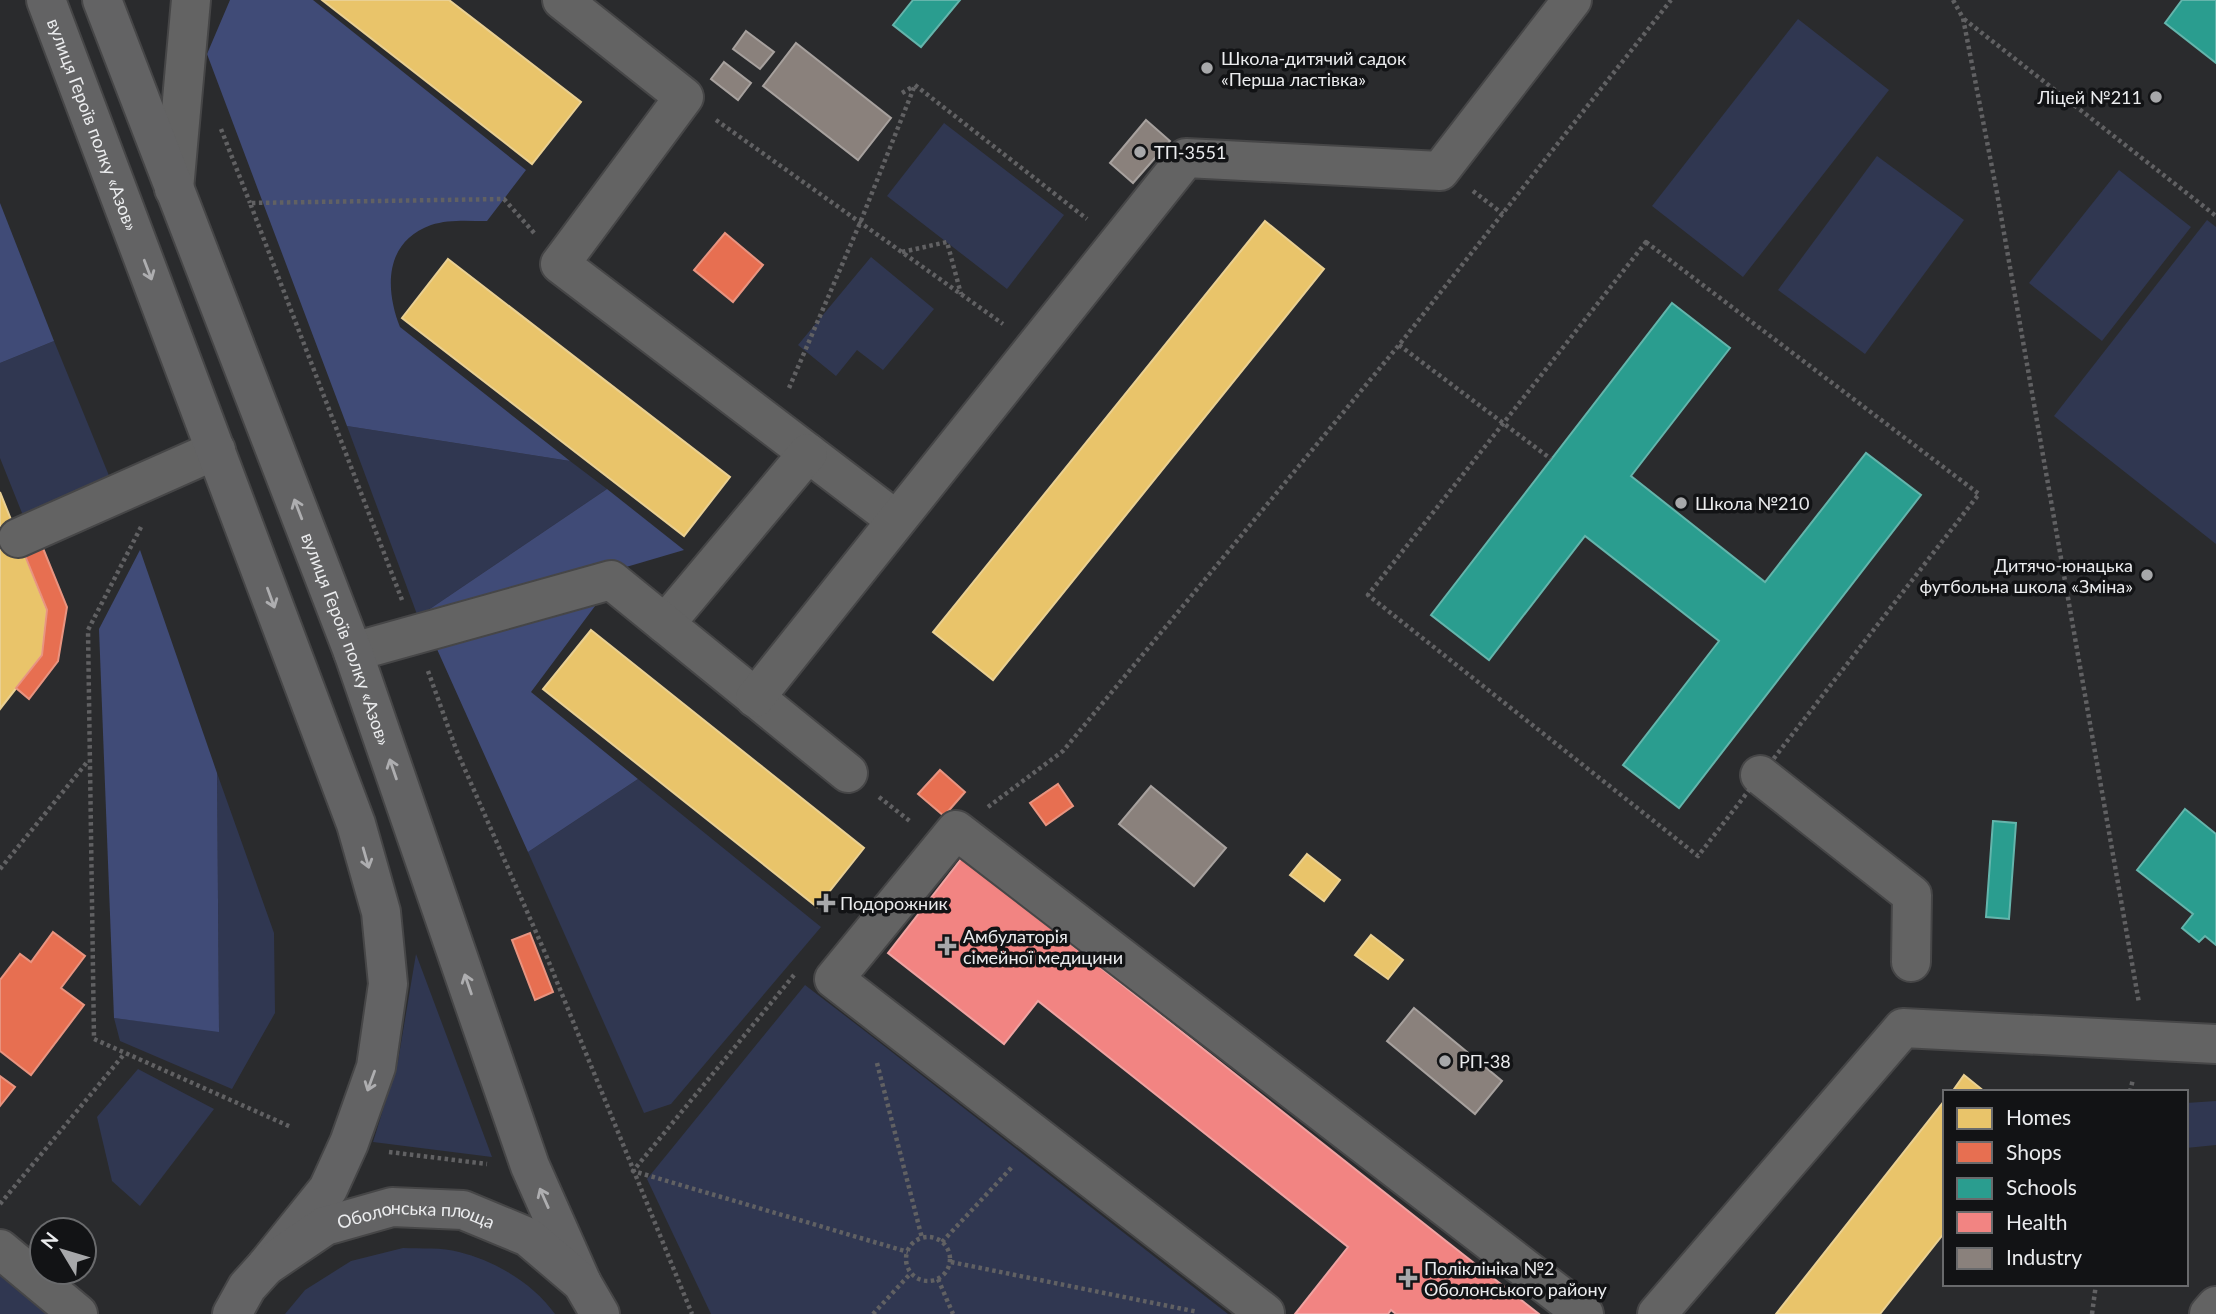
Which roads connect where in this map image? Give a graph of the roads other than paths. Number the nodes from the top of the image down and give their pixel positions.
1 (46, 0) edge
2 (102, 0) edge
3 (191, 0) edge
4 (562, 0) edge
5 (1572, 0) edge
6 (174, 189) junction
7 (216, 450) junction
8 (808, 453) junction
9 (896, 520) junction
10 (18, 538) dead end
11 (665, 624) junction
12 (353, 652) junction
13 (755, 698) junction
14 (848, 773) dead end
15 (1760, 775) road end
16 (1911, 962) dead end
17 (2216, 1044) edge
18 (0, 1249) edge
19 (248, 1289) edge
20 (591, 1298) edge
21 (2216, 1306) edge
22 (1265, 1313) edge
23 (78, 1314) edge
24 (220, 1314) edge
25 (1584, 1314) edge
26 (1657, 1314) edge
27 (2209, 1314) edge

1 -> 7 main road, вулиця Героїв полку «Азов»
2 - 6 main road, вулиця Героїв полку «Азов»
3 - 6 lane
4 - 8 lane
5 - 9 lane
12 -> 6 main road, вулиця Героїв полку «Азов»
7 - 10 lane
7 -> 19 main road, вулиця Героїв полку «Азов»
8 - 9 lane
8 - 11 lane
9 - 13 lane
11 - 12 lane
11 - 13 lane
20 -> 12 main road, вулиця Героїв полку «Азов»
13 - 14 lane
15 - 16 lane
17 - 26 lane
18 - 23 lane
19 - 20 main road, Оболонська площа
19 - 24 main road, вулиця Героїв полку «Азов»
21 - 27 lane
22 - 25 lane

